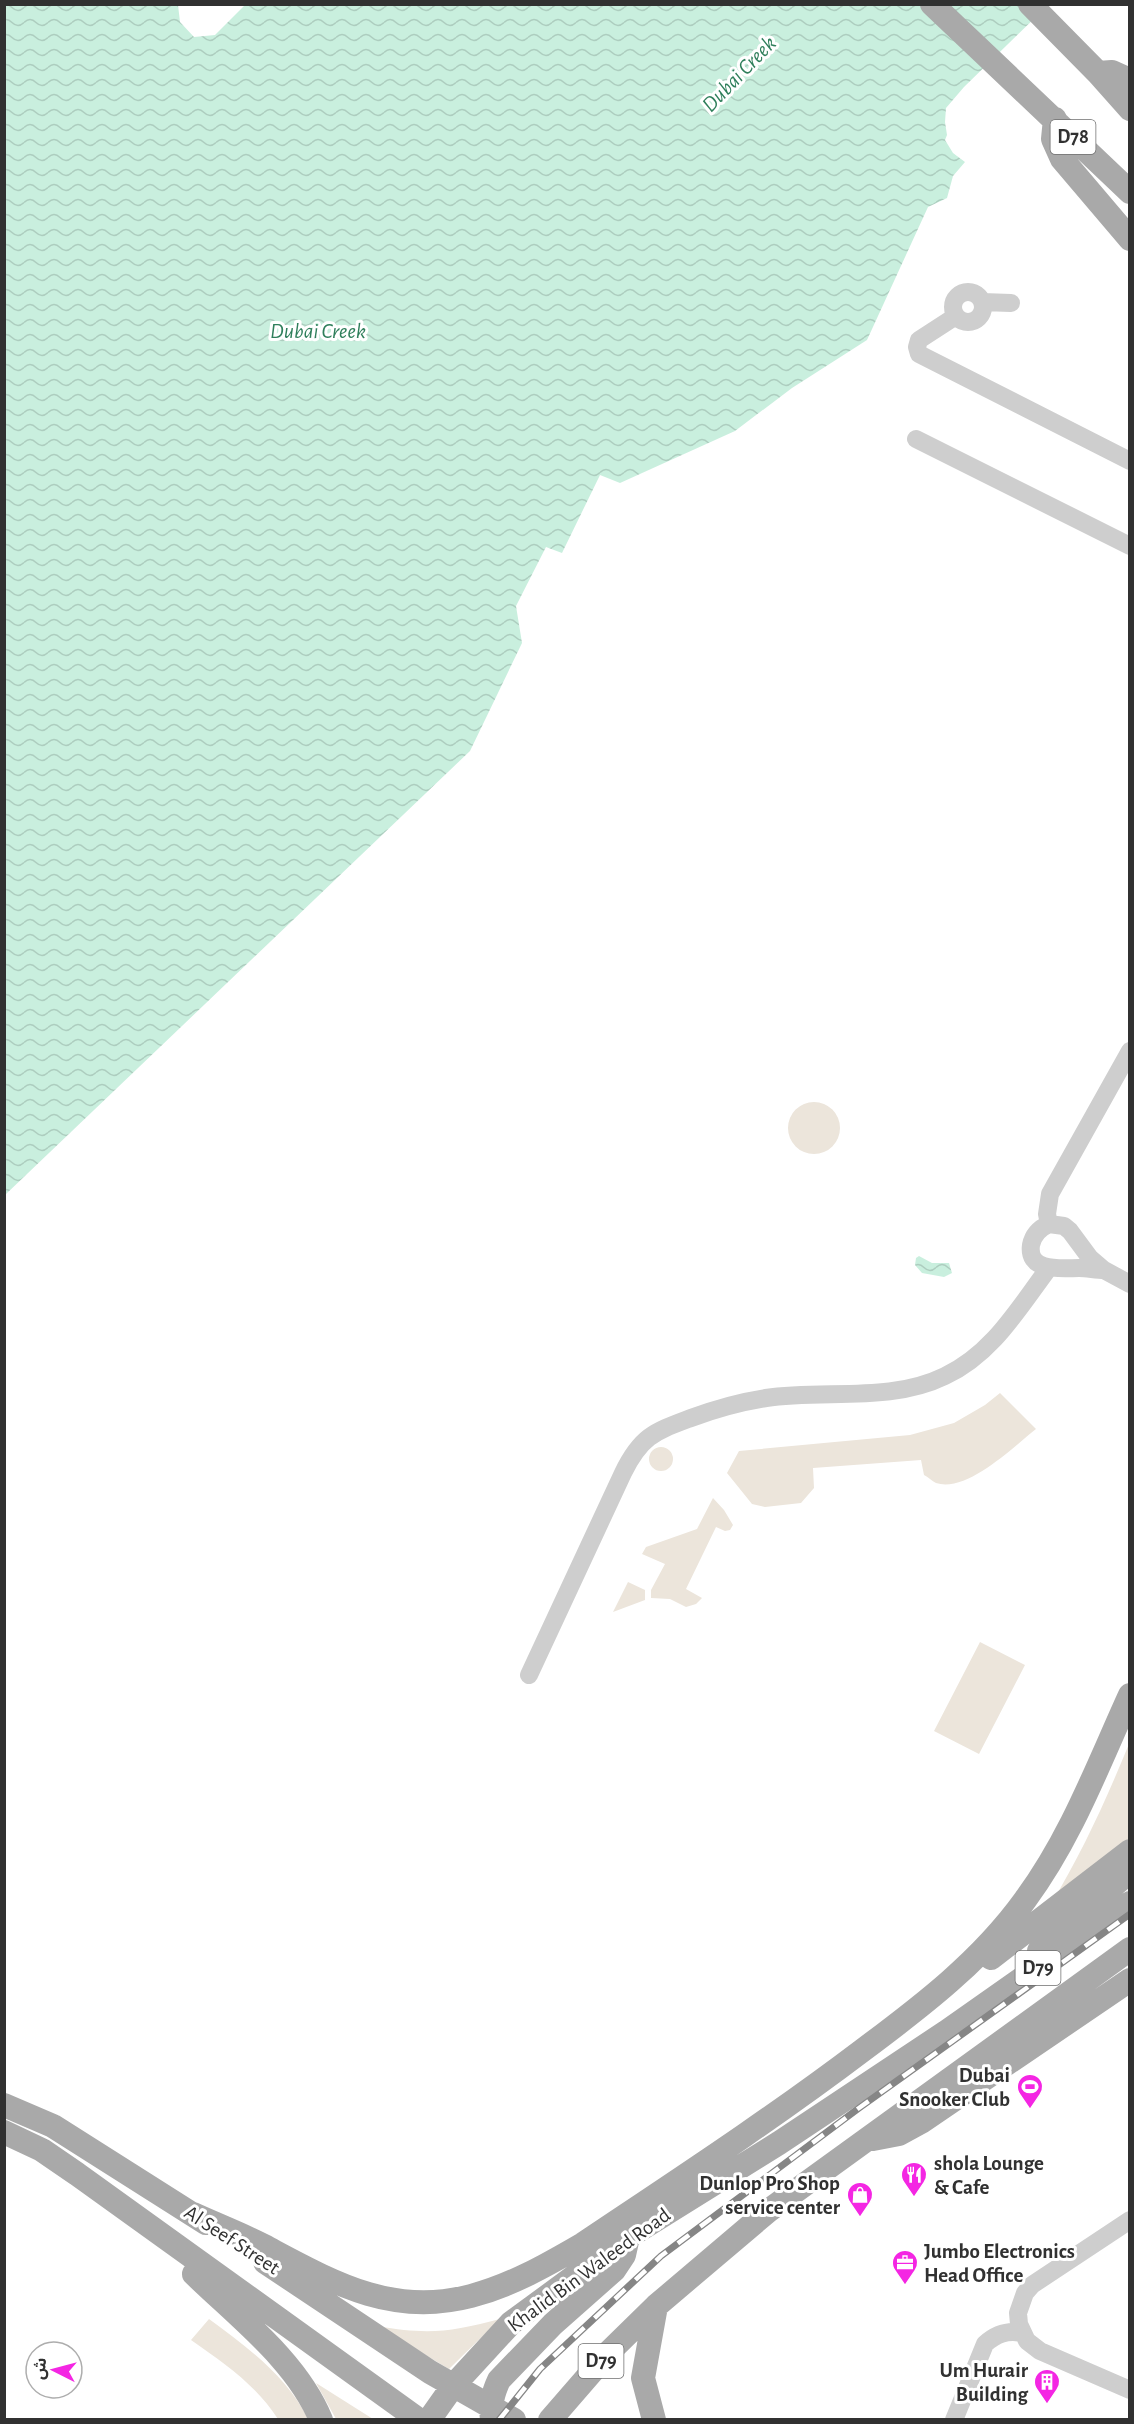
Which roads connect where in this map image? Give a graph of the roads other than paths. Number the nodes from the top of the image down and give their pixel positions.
1 (932, 4) edge
2 (1030, 4) edge
3 (1098, 73) junction
4 (1130, 80) edge
5 (1130, 109) edge
6 (1055, 119) junction
7 (1130, 192) edge
8 (1130, 239) edge
9 (1011, 303) dead end
10 (916, 438) dead end
11 (1130, 461) edge
12 (1130, 546) edge
13 (1130, 1051) edge
14 (1048, 1224) junction
15 (1048, 1269) junction
16 (1104, 1270) junction
17 (1130, 1284) edge
18 (529, 1675) dead end
19 (1130, 1695) edge
20 (1130, 1851) edge
21 (1130, 1871) edge
22 (1130, 1903) edge
23 (1130, 1949) edge
24 (1130, 1980) edge
25 (928, 2001) junction
26 (946, 2032) junction
27 (4, 2105) edge
28 (4, 2132) edge
29 (865, 2139) junction
30 (193, 2214) junction
31 (139, 2220) junction
32 (1130, 2220) edge
33 (628, 2237) junction
34 (583, 2244) junction
35 (656, 2306) junction
36 (511, 2323) junction
37 (1022, 2333) junction
38 (453, 2386) junction
39 (1130, 2390) edge
40 (487, 2415) edge
41 (321, 2420) edge
42 (418, 2420) edge
43 (429, 2420) edge
44 (514, 2420) edge
45 (550, 2420) edge
46 (654, 2420) edge
47 (954, 2420) edge

1 - 6 main road, D78
2 - 3 main road
3 - 4 main road
3 - 5 main road
6 - 7 main road, D78
6 - 8 main road
9 - 11 street
10 - 12 street
13 - 14 street
14 - 15 street
14 - 16 street
15 - 16 street
15 - 18 street
16 - 17 street
19 - 25 main road
20 - 25 main road
21 - 26 main road
22 - 26 main road, Khalid Bin Waleed Road / D79
23 - 29 main road
24 - 29 main road, D79
25 - 34 main road
26 - 33 main road, Khalid Bin Waleed Road / D79
27 - 30 main road, Al Seef Street
28 - 31 main road, Al Seef Street
29 - 35 main road, D79
30 - 34 main road
30 - 38 main road, Al Seef Street
31 - 41 main road
31 - 42 main road, Al Seef Street
32 - 37 street
33 - 36 main road, Khalid Bin Waleed Road / D79
33 - 40 main road
34 - 36 main road
35 - 45 main road, D79
35 - 46 main road
36 - 38 main road, Khalid Bin Waleed Road / D79
37 - 39 street
37 - 47 street
38 - 40 main road, Al Seef Street
38 - 43 main road, Khalid Bin Waleed Road / D79
40 - 44 main road, Al Seef Street

